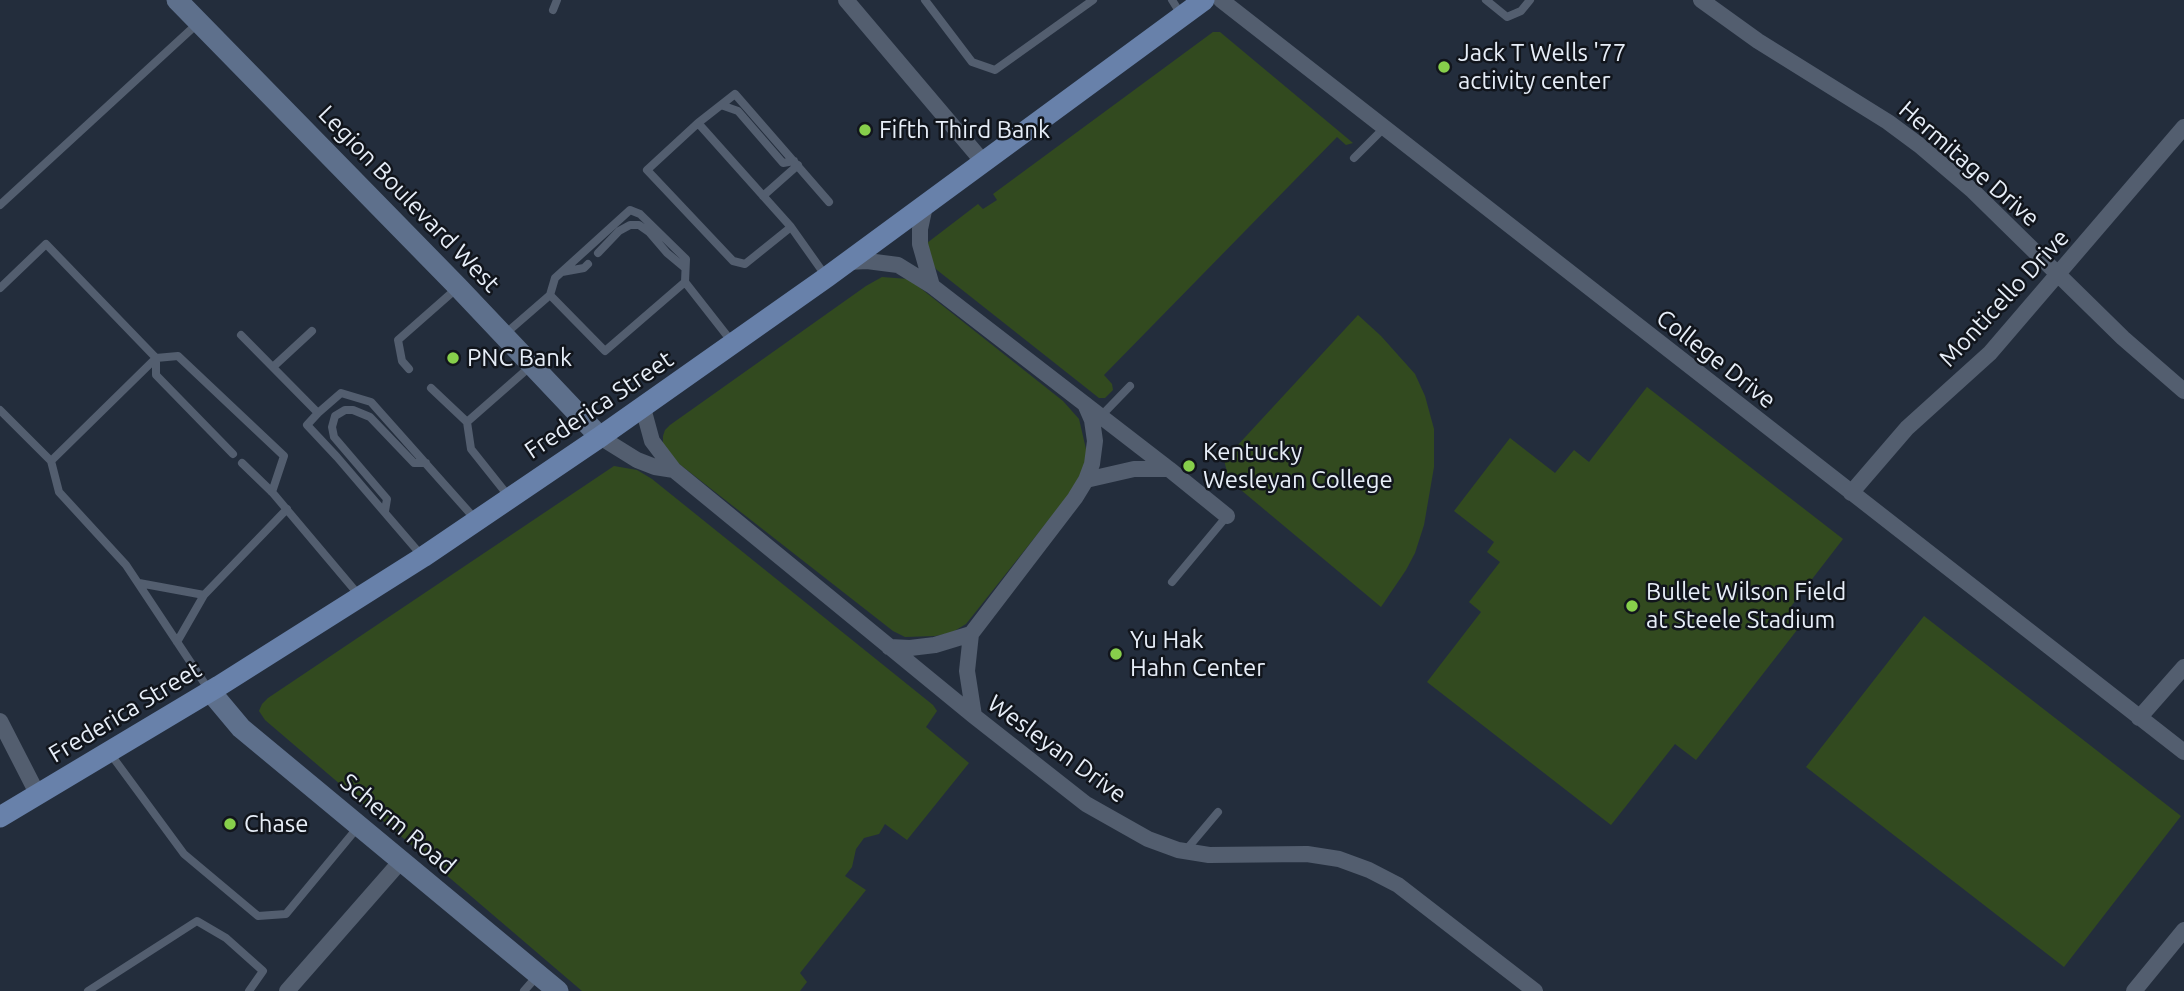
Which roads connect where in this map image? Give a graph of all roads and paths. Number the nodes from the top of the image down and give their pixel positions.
1 (177, 0) edge
2 (557, 0) edge
3 (846, 0) edge
4 (926, 0) edge
5 (1093, 0) edge
6 (1204, 0) edge
7 (1221, 0) edge
8 (1486, 0) edge
9 (1530, 0) edge
10 (1701, 0) edge
11 (1177, 8) edge
12 (553, 10) dead end
13 (199, 22) junction
14 (721, 105) junction
15 (698, 123) junction
16 (2184, 127) edge
17 (1385, 128) junction
18 (1354, 158) dead end
19 (796, 163) junction
20 (984, 163) junction
21 (763, 196) junction
22 (829, 202) dead end
23 (0, 205) edge
24 (925, 206) junction
25 (791, 228) junction
26 (598, 253) dead end
27 (848, 262) junction
28 (588, 264) dead end
29 (685, 268) junction
30 (561, 272) junction
31 (2059, 275) junction
32 (827, 277) junction
33 (685, 282) junction
34 (932, 286) junction
35 (458, 287) junction
36 (0, 288) edge
37 (550, 295) junction
38 (312, 331) dead end
39 (242, 335) dead end
40 (504, 335) junction
41 (734, 344) junction
42 (156, 358) junction
43 (532, 365) junction
44 (273, 367) junction
45 (409, 369) dead end
46 (1130, 386) dead end
47 (431, 388) dead end
48 (2184, 391) edge
49 (1085, 404) junction
50 (643, 408) junction
51 (0, 410) edge
52 (318, 413) junction
53 (1101, 416) junction
54 (467, 422) junction
55 (600, 437) junction
56 (233, 454) dead end
57 (51, 461) junction
58 (242, 463) dead end
59 (426, 463) junction
60 (1169, 469) junction
61 (674, 470) junction
62 (1086, 480) junction
63 (272, 492) junction
64 (1851, 493) junction
65 (510, 498) junction
66 (287, 509) junction
67 (385, 511) junction
68 (1227, 516) joint
69 (476, 520) junction
70 (423, 557) junction
71 (1172, 582) dead end
72 (139, 583) junction
73 (204, 595) junction
74 (360, 597) junction
75 (971, 634) junction
76 (177, 642) junction
77 (889, 647) junction
78 (2184, 667) edge
79 (211, 691) junction
80 (974, 716) junction
81 (2139, 718) junction
82 (0, 720) edge
83 (109, 752) junction
84 (2184, 752) edge
85 (38, 795) junction
86 (1218, 812) dead end
87 (0, 817) edge
88 (359, 826) junction
89 (1186, 851) junction
90 (401, 861) junction
91 (2184, 930) edge
92 (538, 974) junction
93 (88, 991) edge
94 (249, 991) edge
95 (287, 991) edge
96 (524, 991) edge
97 (558, 991) edge
98 (1535, 991) edge
99 (2134, 991) edge

1 - 13 street, Legion Boulevard West
2 - 12 lane
3 - 20 street
4 - 5 lane
6 - 11 main road, Frederica Street
7 - 17 street, College Drive
8 - 9 lane
10 - 31 street, Hermitage Drive
11 - 20 main road, Frederica Street
13 - 23 lane
13 - 35 street, Legion Boulevard West
14 - 15 lane
14 - 19 lane
14 - 19 lane
15 - 21 lane
15 - 25 lane
16 - 31 street, Monticello Drive
17 - 18 lane
17 - 64 street, College Drive
19 - 21 lane
19 - 22 lane
20 - 24 main road, Frederica Street
21 - 25 lane
24 - 27 main road, Frederica Street
24 - 34 street
25 - 32 lane
26 - 29 lane
27 - 32 main road, Frederica Street
27 - 34 street
28 - 30 lane
29 - 30 lane
29 - 33 lane
30 - 37 lane
31 - 48 street, Hermitage Drive
31 - 64 street, Monticello Drive
32 - 41 main road, Frederica Street
33 - 37 lane
33 - 41 lane
34 - 49 street
35 - 40 street, Legion Boulevard West
35 - 45 lane
36 - 42 lane
37 - 40 lane
38 - 44 lane
39 - 44 lane
40 - 43 street, Legion Boulevard West
41 - 50 main road, Frederica Street
42 - 56 lane
42 - 57 lane
42 - 63 lane
43 - 54 lane
43 - 55 street, Legion Boulevard West
44 - 52 lane
46 - 53 lane
47 - 54 lane
49 - 53 street
49 - 62 street
50 - 55 main road, Frederica Street
50 - 61 street, Wesleyan Drive
51 - 57 lane
52 - 59 lane
52 - 67 lane
53 - 60 street
54 - 65 lane
55 - 61 street, Wesleyan Drive
55 - 65 main road, Frederica Street
57 - 72 lane
58 - 63 lane
59 - 67 lane
59 - 69 lane
60 - 62 street
60 - 68 street
61 - 77 street, Wesleyan Drive
62 - 75 street
63 - 66 lane
64 - 81 street, College Drive
65 - 69 main road, Frederica Street
66 - 73 lane
66 - 74 lane
67 - 70 lane
68 - 71 lane
69 - 70 main road, Frederica Street
70 - 74 main road, Frederica Street
72 - 73 lane
72 - 76 lane
73 - 76 lane
74 - 79 main road, Frederica Street
75 - 77 street
75 - 80 street
76 - 79 lane
77 - 80 street, Wesleyan Drive
78 - 81 street
79 - 83 main road, Frederica Street
79 - 88 street, Scherm Road
80 - 89 street, Wesleyan Drive
81 - 84 street, College Drive
82 - 85 street
83 - 85 main road, Frederica Street
83 - 88 lane
85 - 87 main road, Frederica Street
86 - 89 lane
88 - 90 street, Scherm Road
89 - 98 street, Wesleyan Drive
90 - 92 street, Scherm Road
90 - 95 street
91 - 99 street
92 - 96 lane
92 - 97 street, Scherm Road
93 - 94 lane

